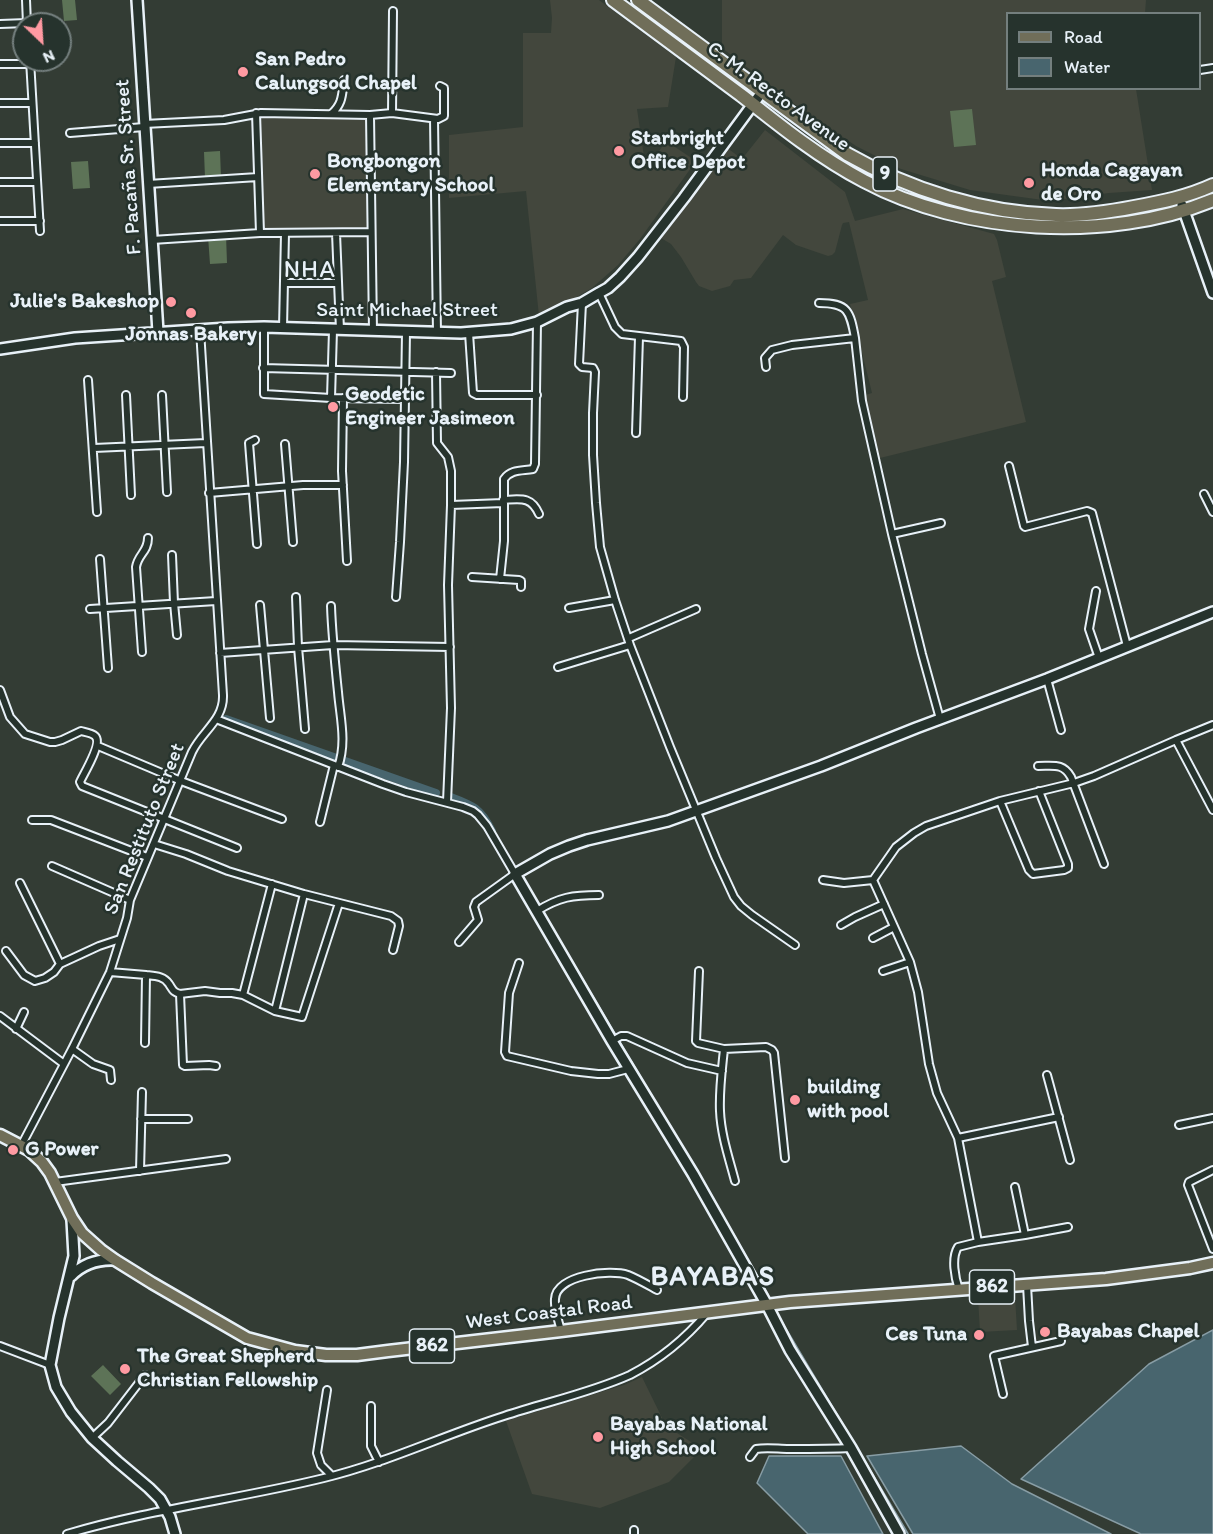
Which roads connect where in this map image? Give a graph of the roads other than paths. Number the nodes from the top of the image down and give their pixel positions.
1 (137, 0) edge
2 (613, 0) edge
3 (638, 0) edge
4 (393, 11) dead end
5 (30, 72) edge
6 (344, 80) dead end
7 (440, 87) dead end
8 (762, 92) junction
9 (0, 103) edge
10 (32, 103) junction
11 (753, 105) junction
12 (256, 113) junction
13 (331, 114) junction
14 (392, 114) junction
15 (370, 115) junction
16 (434, 119) junction
17 (144, 126) junction
18 (70, 133) dead end
19 (35, 142) junction
20 (0, 143) edge
21 (258, 177) junction
22 (0, 182) edge
23 (37, 182) junction
24 (148, 184) junction
25 (1213, 185) edge
26 (1179, 198) junction
27 (1213, 200) edge
28 (1184, 211) junction
29 (40, 220) junction
30 (0, 221) edge
31 (40, 231) dead end
32 (371, 232) junction
33 (260, 233) junction
34 (285, 233) junction
35 (336, 233) junction
36 (152, 240) junction
37 (284, 283) junction
38 (338, 283) junction
39 (599, 293) junction
40 (1213, 293) edge
41 (582, 303) junction
42 (819, 303) dead end
43 (537, 322) junction
44 (264, 327) junction
45 (283, 328) junction
46 (200, 330) junction
47 (336, 330) junction
48 (373, 331) junction
49 (158, 332) junction
50 (406, 332) junction
51 (437, 333) junction
52 (469, 333) junction
53 (639, 337) junction
54 (855, 338) junction
55 (0, 349) edge
56 (766, 367) dead end
57 (263, 368) junction
58 (332, 369) junction
59 (405, 372) junction
60 (436, 372) junction
61 (451, 373) dead end
62 (88, 380) dead end
63 (126, 394) dead end
64 (162, 395) dead end
65 (537, 395) junction
66 (683, 397) dead end
67 (331, 398) junction
68 (343, 398) junction
69 (405, 399) junction
70 (636, 433) dead end
71 (255, 440) dead end
72 (206, 443) junction
73 (285, 444) dead end
74 (165, 445) junction
75 (129, 447) junction
76 (94, 448) junction
77 (1009, 466) dead end
78 (343, 485) junction
79 (288, 486) junction
80 (252, 490) junction
81 (167, 492) dead end
82 (209, 493) junction
83 (1204, 494) dead end
84 (131, 495) dead end
85 (503, 501) junction
86 (451, 505) junction
87 (97, 512) dead end
88 (1213, 512) edge
89 (539, 514) dead end
90 (941, 523) dead end
91 (892, 534) junction
92 (148, 538) dead end
93 (293, 542) dead end
94 (256, 544) dead end
95 (172, 555) dead end
96 (100, 559) dead end
97 (347, 561) dead end
98 (472, 577) dead end
99 (500, 579) junction
100 (521, 587) dead end
101 (1096, 591) dead end
102 (296, 597) dead end
103 (396, 597) dead end
104 (615, 600) junction
105 (216, 601) junction
106 (174, 603) junction
107 (139, 605) junction
108 (260, 605) dead end
109 (331, 606) dead end
110 (104, 608) junction
111 (569, 608) dead end
112 (90, 609) dead end
113 (696, 609) dead end
114 (1213, 612) edge
115 (177, 635) dead end
116 (630, 641) junction
117 (333, 645) junction
118 (1127, 646) junction
119 (298, 647) junction
120 (450, 647) junction
121 (264, 650) junction
122 (142, 652) dead end
123 (220, 653) junction
124 (1099, 658) junction
125 (558, 667) dead end
126 (108, 668) dead end
127 (1047, 679) junction
128 (0, 690) edge
129 (270, 718) dead end
130 (216, 719) junction
131 (940, 719) junction
132 (1213, 725) edge
133 (306, 729) dead end
134 (1061, 730) dead end
135 (1176, 740) junction
136 (98, 746) junction
137 (338, 763) junction
138 (1038, 765) dead end
139 (181, 781) junction
140 (1074, 783) junction
141 (1039, 791) junction
142 (1000, 801) junction
143 (447, 802) junction
144 (1213, 810) edge
145 (697, 811) junction
146 (165, 819) junction
147 (282, 819) dead end
148 (32, 820) dead end
149 (320, 822) dead end
150 (154, 844) junction
151 (237, 848) dead end
152 (147, 857) junction
153 (1104, 864) dead end
154 (52, 866) dead end
155 (514, 874) junction
156 (823, 880) dead end
157 (873, 880) junction
158 (20, 883) dead end
159 (272, 884) junction
160 (304, 894) junction
161 (599, 896) dead end
162 (130, 900) junction
163 (339, 903) junction
164 (884, 904) junction
165 (540, 909) junction
166 (841, 925) dead end
167 (894, 927) junction
168 (873, 938) dead end
169 (120, 939) junction
170 (459, 942) dead end
171 (795, 945) dead end
172 (393, 950) dead end
173 (6, 951) dead end
174 (909, 962) junction
175 (519, 963) dead end
176 (60, 964) junction
177 (699, 971) dead end
178 (883, 971) dead end
179 (110, 972) junction
180 (146, 975) junction
181 (180, 994) junction
182 (243, 995) junction
183 (275, 1011) junction
184 (24, 1012) dead end
185 (0, 1016) edge
186 (16, 1029) junction
187 (616, 1039) junction
188 (145, 1043) dead end
189 (72, 1049) junction
190 (724, 1049) junction
191 (64, 1064) junction
192 (216, 1066) dead end
193 (628, 1069) junction
194 (722, 1071) junction
195 (1047, 1075) dead end
196 (111, 1080) dead end
197 (142, 1092) dead end
198 (1059, 1117) junction
199 (1213, 1118) edge
200 (141, 1119) junction
201 (188, 1119) dead end
202 (1179, 1125) dead end
203 (0, 1135) edge
204 (958, 1138) junction
205 (21, 1146) junction
206 (785, 1158) dead end
207 (226, 1159) dead end
208 (1070, 1160) dead end
209 (1213, 1170) edge
210 (140, 1171) junction
211 (735, 1181) dead end
212 (55, 1182) junction
213 (1015, 1187) dead end
214 (72, 1218) junction
215 (1068, 1227) dead end
216 (1024, 1235) junction
217 (978, 1242) junction
218 (1213, 1249) edge
219 (114, 1260) junction
220 (1213, 1263) edge
221 (69, 1278) junction
222 (1027, 1285) junction
223 (657, 1290) dead end
224 (959, 1290) junction
225 (767, 1305) junction
226 (708, 1312) junction
227 (561, 1332) junction
228 (1060, 1341) dead end
229 (0, 1346) edge
230 (1032, 1347) junction
231 (50, 1365) junction
232 (145, 1374) dead end
233 (327, 1390) dead end
234 (1003, 1394) dead end
235 (371, 1406) dead end
236 (92, 1438) junction
237 (851, 1448) junction
238 (750, 1457) dead end
239 (379, 1462) junction
240 (332, 1476) junction
241 (166, 1510) junction
242 (67, 1534) edge
243 (175, 1534) edge
244 (899, 1534) edge

1 - 17 street, F. Pacaña Sr. Street
2 - 11 highway, C. M. Recto Avenue / 9
3 - 8 highway, C. M. Recto Avenue / 9
4 - 14 street
5 - 10 street
6 - 13 street
7 - 16 street
8 - 11 street, Saint Michael Street
8 - 26 highway, C. M. Recto Avenue / 9
9 - 10 street
10 - 19 street
11 - 28 highway, C. M. Recto Avenue / 9
11 - 39 street, Saint Michael Street
12 - 13 street
12 - 17 street
12 - 21 street
13 - 15 street
14 - 15 street
14 - 16 street
15 - 32 street
16 - 51 street
17 - 18 street
17 - 24 street, F. Pacaña Sr. Street
19 - 20 street
19 - 23 street
21 - 24 street
21 - 33 street
22 - 23 street
23 - 29 street
24 - 36 street, F. Pacaña Sr. Street
25 - 26 highway, C. M. Recto Avenue / 9
26 - 28 street
27 - 28 highway, C. M. Recto Avenue / 9
28 - 40 street
29 - 30 street
29 - 31 street
32 - 35 street
32 - 48 street
33 - 34 street
33 - 36 street
34 - 35 street
34 - 37 street
35 - 38 street
36 - 49 street, F. Pacaña Sr. Street
37 - 38 street
37 - 45 street
38 - 47 street
39 - 41 street, Saint Michael Street
39 - 53 street
41 - 43 street, Saint Michael Street
41 - 104 street
42 - 54 street
43 - 52 street, Saint Michael Street
43 - 65 street
44 - 45 street, Saint Michael Street
44 - 46 street, Saint Michael Street
44 - 57 street
45 - 47 street, Saint Michael Street
46 - 49 street, Saint Michael Street
46 - 72 street, San Restituto Street
47 - 48 street, Saint Michael Street
47 - 58 street
48 - 50 street, Saint Michael Street
49 - 55 street, Saint Michael Street
50 - 51 street, Saint Michael Street
50 - 59 street
51 - 52 street, Saint Michael Street
52 - 65 street
53 - 66 street
53 - 70 street
54 - 56 street
54 - 91 street
57 - 58 street
57 - 67 street
58 - 59 street
58 - 67 street
59 - 60 street
59 - 69 street
60 - 61 street
60 - 86 street
62 - 76 street
63 - 75 street
64 - 74 street
65 - 85 street
67 - 68 street
68 - 69 street
68 - 78 street
69 - 103 street
71 - 80 street
72 - 74 street
72 - 82 street, San Restituto Street
73 - 79 street
74 - 75 street
74 - 81 street
75 - 76 street
75 - 84 street
76 - 87 street
77 - 118 street
78 - 79 street
78 - 97 street
79 - 80 street
79 - 93 street
80 - 82 street
80 - 94 street
82 - 105 street, San Restituto Street
83 - 88 street
85 - 86 street
85 - 89 street
85 - 99 street
86 - 120 street
90 - 91 street
91 - 131 street
92 - 107 street
95 - 106 street
96 - 110 street
98 - 99 street
99 - 100 street
101 - 124 street
102 - 119 street
104 - 111 street
104 - 116 street
105 - 106 street
105 - 123 street, San Restituto Street
106 - 107 street
106 - 115 street
107 - 110 street
107 - 122 street
108 - 121 street
109 - 117 street
110 - 112 street
110 - 126 street
113 - 116 street
114 - 118 street
116 - 125 street
116 - 145 street
117 - 119 street
117 - 120 street
117 - 137 street
118 - 124 street
119 - 121 street
119 - 133 street
120 - 143 street
121 - 123 street
121 - 129 street
123 - 130 street, San Restituto Street
124 - 127 street
127 - 131 street
127 - 134 street
128 - 136 street
130 - 137 street
130 - 139 street, San Restituto Street
131 - 145 street
132 - 135 street
135 - 140 street
135 - 144 street
136 - 139 street
136 - 146 street
137 - 143 street
137 - 149 street
138 - 140 street
139 - 146 street, San Restituto Street
139 - 147 street
140 - 141 street
140 - 153 street
141 - 142 street
141 - 142 street
142 - 157 street
143 - 155 street
145 - 155 street
145 - 171 street
146 - 150 street, San Restituto Street
146 - 151 street
148 - 152 street
150 - 152 street, San Restituto Street
150 - 159 street
152 - 162 street, San Restituto Street
154 - 162 street
155 - 165 street
155 - 170 street
156 - 157 street
157 - 164 street
158 - 176 street
159 - 160 street
159 - 182 street
160 - 163 street
160 - 183 street
161 - 165 street
162 - 169 street, San Restituto Street
163 - 172 street
163 - 183 street
164 - 166 street
164 - 167 street
165 - 187 street
167 - 168 street
167 - 174 street
169 - 176 street
169 - 179 street, San Restituto Street
173 - 176 street
174 - 178 street
174 - 204 street
175 - 193 street
177 - 190 street
179 - 180 street
179 - 189 street, San Restituto Street
180 - 181 street
180 - 188 street
181 - 182 street
181 - 192 street
182 - 183 street
184 - 186 street
185 - 186 street
186 - 191 street
187 - 193 street
187 - 194 street
189 - 191 street, San Restituto Street
189 - 196 street
190 - 194 street
190 - 206 street
191 - 205 street, San Restituto Street
193 - 225 street
194 - 211 street
195 - 198 street
197 - 200 street
198 - 204 street
198 - 208 street
199 - 202 street
200 - 201 street
200 - 210 street
203 - 205 main road, 862
204 - 217 street
205 - 212 main road, 862
207 - 210 street
209 - 218 street
210 - 212 street
212 - 214 main road, 862
213 - 216 street
214 - 219 main road, West Coastal Road / 862
214 - 221 street
215 - 216 street
216 - 217 street
217 - 224 street
219 - 221 street
219 - 227 main road, West Coastal Road / 862
220 - 222 main road, West Coastal Road / 862
221 - 231 street
222 - 224 main road, West Coastal Road / 862
222 - 230 street
223 - 227 street
224 - 225 main road, West Coastal Road / 862
225 - 226 main road, West Coastal Road / 862
225 - 237 street
226 - 227 main road, West Coastal Road / 862
226 - 239 street
228 - 230 street
229 - 231 street
230 - 234 street
231 - 236 street
232 - 236 street
233 - 240 street
235 - 239 street
236 - 241 street
237 - 238 street
237 - 244 street
239 - 240 street
240 - 241 street
241 - 242 street
241 - 243 street

